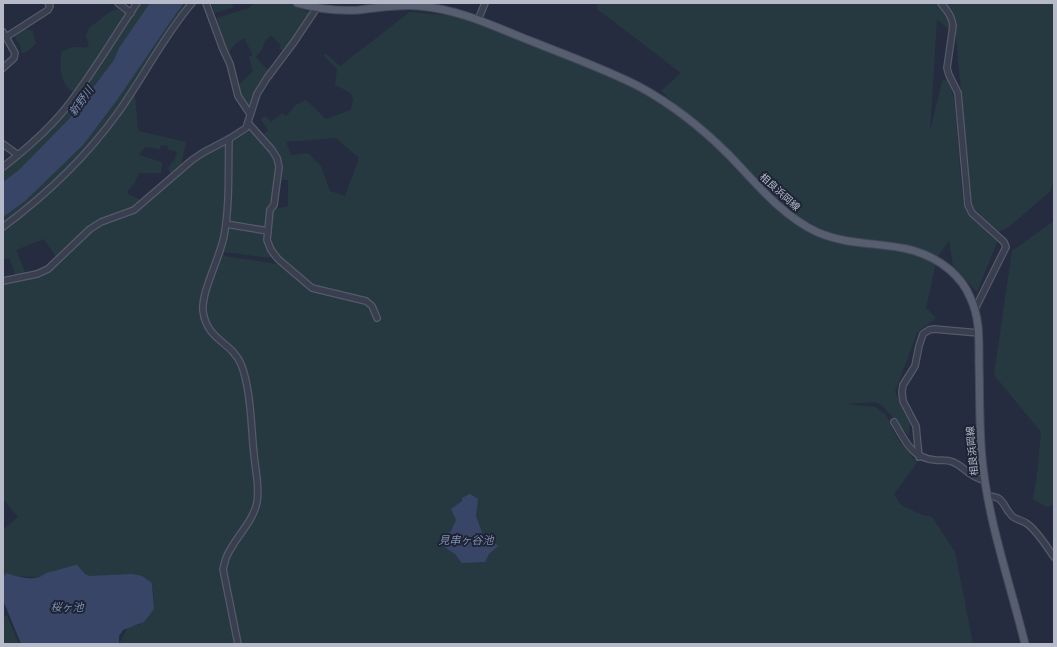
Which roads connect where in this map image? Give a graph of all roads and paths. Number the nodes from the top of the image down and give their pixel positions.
1 (48, 3) edge
2 (118, 3) edge
3 (137, 3) edge
4 (192, 3) edge
5 (206, 3) edge
6 (297, 3) edge
7 (485, 3) edge
8 (942, 3) edge
9 (316, 8) junction
10 (131, 13) junction
11 (478, 20) junction
12 (4, 34) edge
13 (3, 68) edge
14 (250, 114) junction
15 (249, 124) junction
16 (229, 139) junction
17 (3, 144) edge
18 (18, 155) junction
19 (3, 167) edge
20 (226, 224) junction
21 (3, 226) edge
22 (268, 231) junction
23 (3, 281) edge
24 (975, 309) junction
25 (377, 318) dead end
26 (979, 333) junction
27 (894, 422) dead end
28 (919, 457) junction
29 (984, 480) junction
30 (987, 496) junction
31 (1054, 557) edge
32 (238, 644) edge
33 (1025, 644) edge

1 - 12 street
2 - 10 street
3 - 10 street
4 - 21 street
5 - 14 street
6 - 9 main road, 相良浜岡線
7 - 11 street
8 - 24 street
9 - 11 main road, 相良浜岡線
9 - 14 street
10 - 18 street
11 - 24 main road, 相良浜岡線
12 - 13 street
14 - 15 street
15 - 16 street
15 - 22 street
16 - 20 street
16 - 23 street
17 - 18 street
18 - 19 street
20 - 22 street
20 - 32 street
22 - 25 street
24 - 26 main road, 相良浜岡線
26 - 28 street
26 - 29 main road, 相良浜岡線
27 - 28 street
28 - 29 street
29 - 30 main road, 相良浜岡線
30 - 31 street
30 - 33 main road, 相良浜岡線

